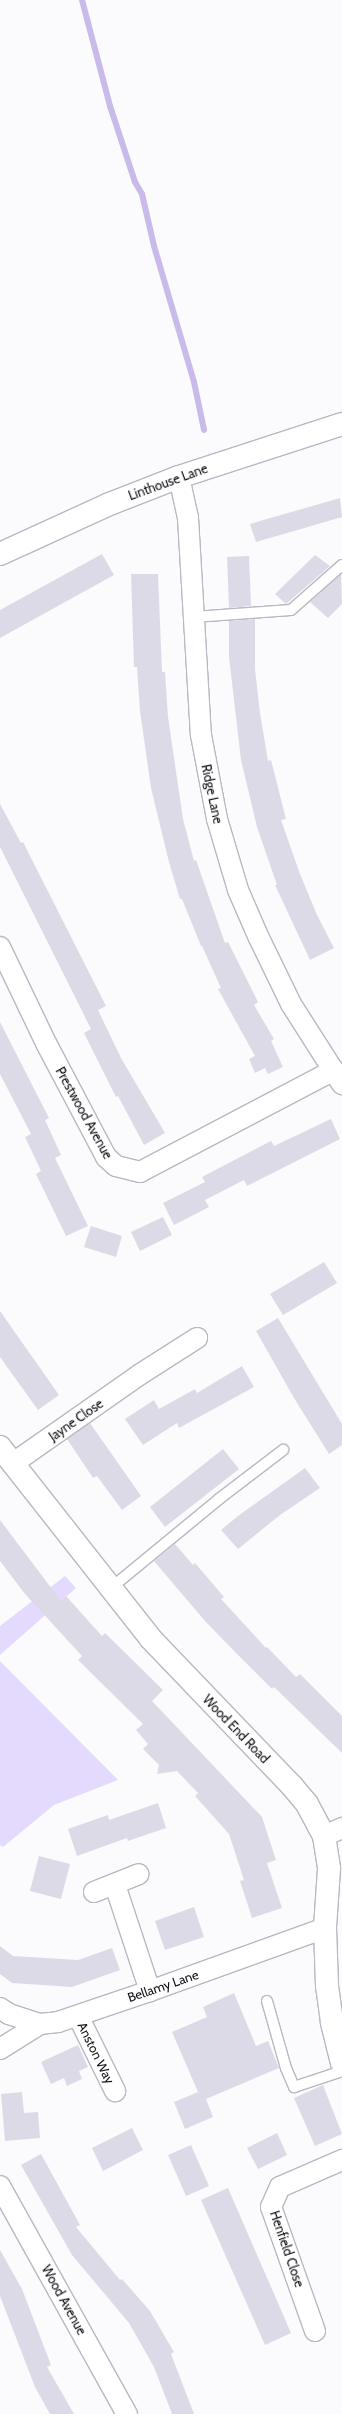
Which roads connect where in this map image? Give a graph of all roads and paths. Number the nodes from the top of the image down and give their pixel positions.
1 (342, 424) edge
2 (179, 477) junction
3 (0, 554) edge
4 (342, 565) edge
5 (194, 617) junction
6 (0, 947) edge
7 (336, 1066) edge
8 (197, 1338) dead end
9 (283, 1450) dead end
10 (6, 1456) edge
11 (111, 1588) junction
12 (333, 1832) edge
13 (138, 1874) dead end
14 (115, 1885) junction
15 (94, 1892) dead end
16 (325, 1928) junction
17 (150, 1991) junction
18 (267, 2001) dead end
19 (0, 2008) edge
20 (78, 2016) junction
21 (40, 2024) junction
22 (0, 2049) edge
23 (342, 2063) edge
24 (342, 2071) edge
25 (114, 2091) dead end
26 (342, 2160) edge
27 (0, 2186) edge
28 (315, 2331) dead end
29 (128, 2414) edge

1 - 2 street, Linthouse Lane
2 - 3 street, Linthouse Lane
2 - 5 street, Ridge Lane
4 - 5 lane
5 - 7 street, Ridge Lane
6 - 7 street, Prestwood Avenue
8 - 10 street, Jayne Close
9 - 11 lane
10 - 11 street, Wood End Road
11 - 12 street, Wood End Road
12 - 16 street, Wood End Road
13 - 14 street
14 - 15 street
14 - 17 street
16 - 17 street, Bellamy Lane
16 - 23 street, Wood End Road
17 - 20 street, Bellamy Lane
18 - 24 lane
19 - 21 street, Bellamy Lane
20 - 21 street, Bellamy Lane
20 - 25 street, Anston Way
21 - 22 street
26 - 28 street, Henfield Close
27 - 29 street, Wood Avenue

